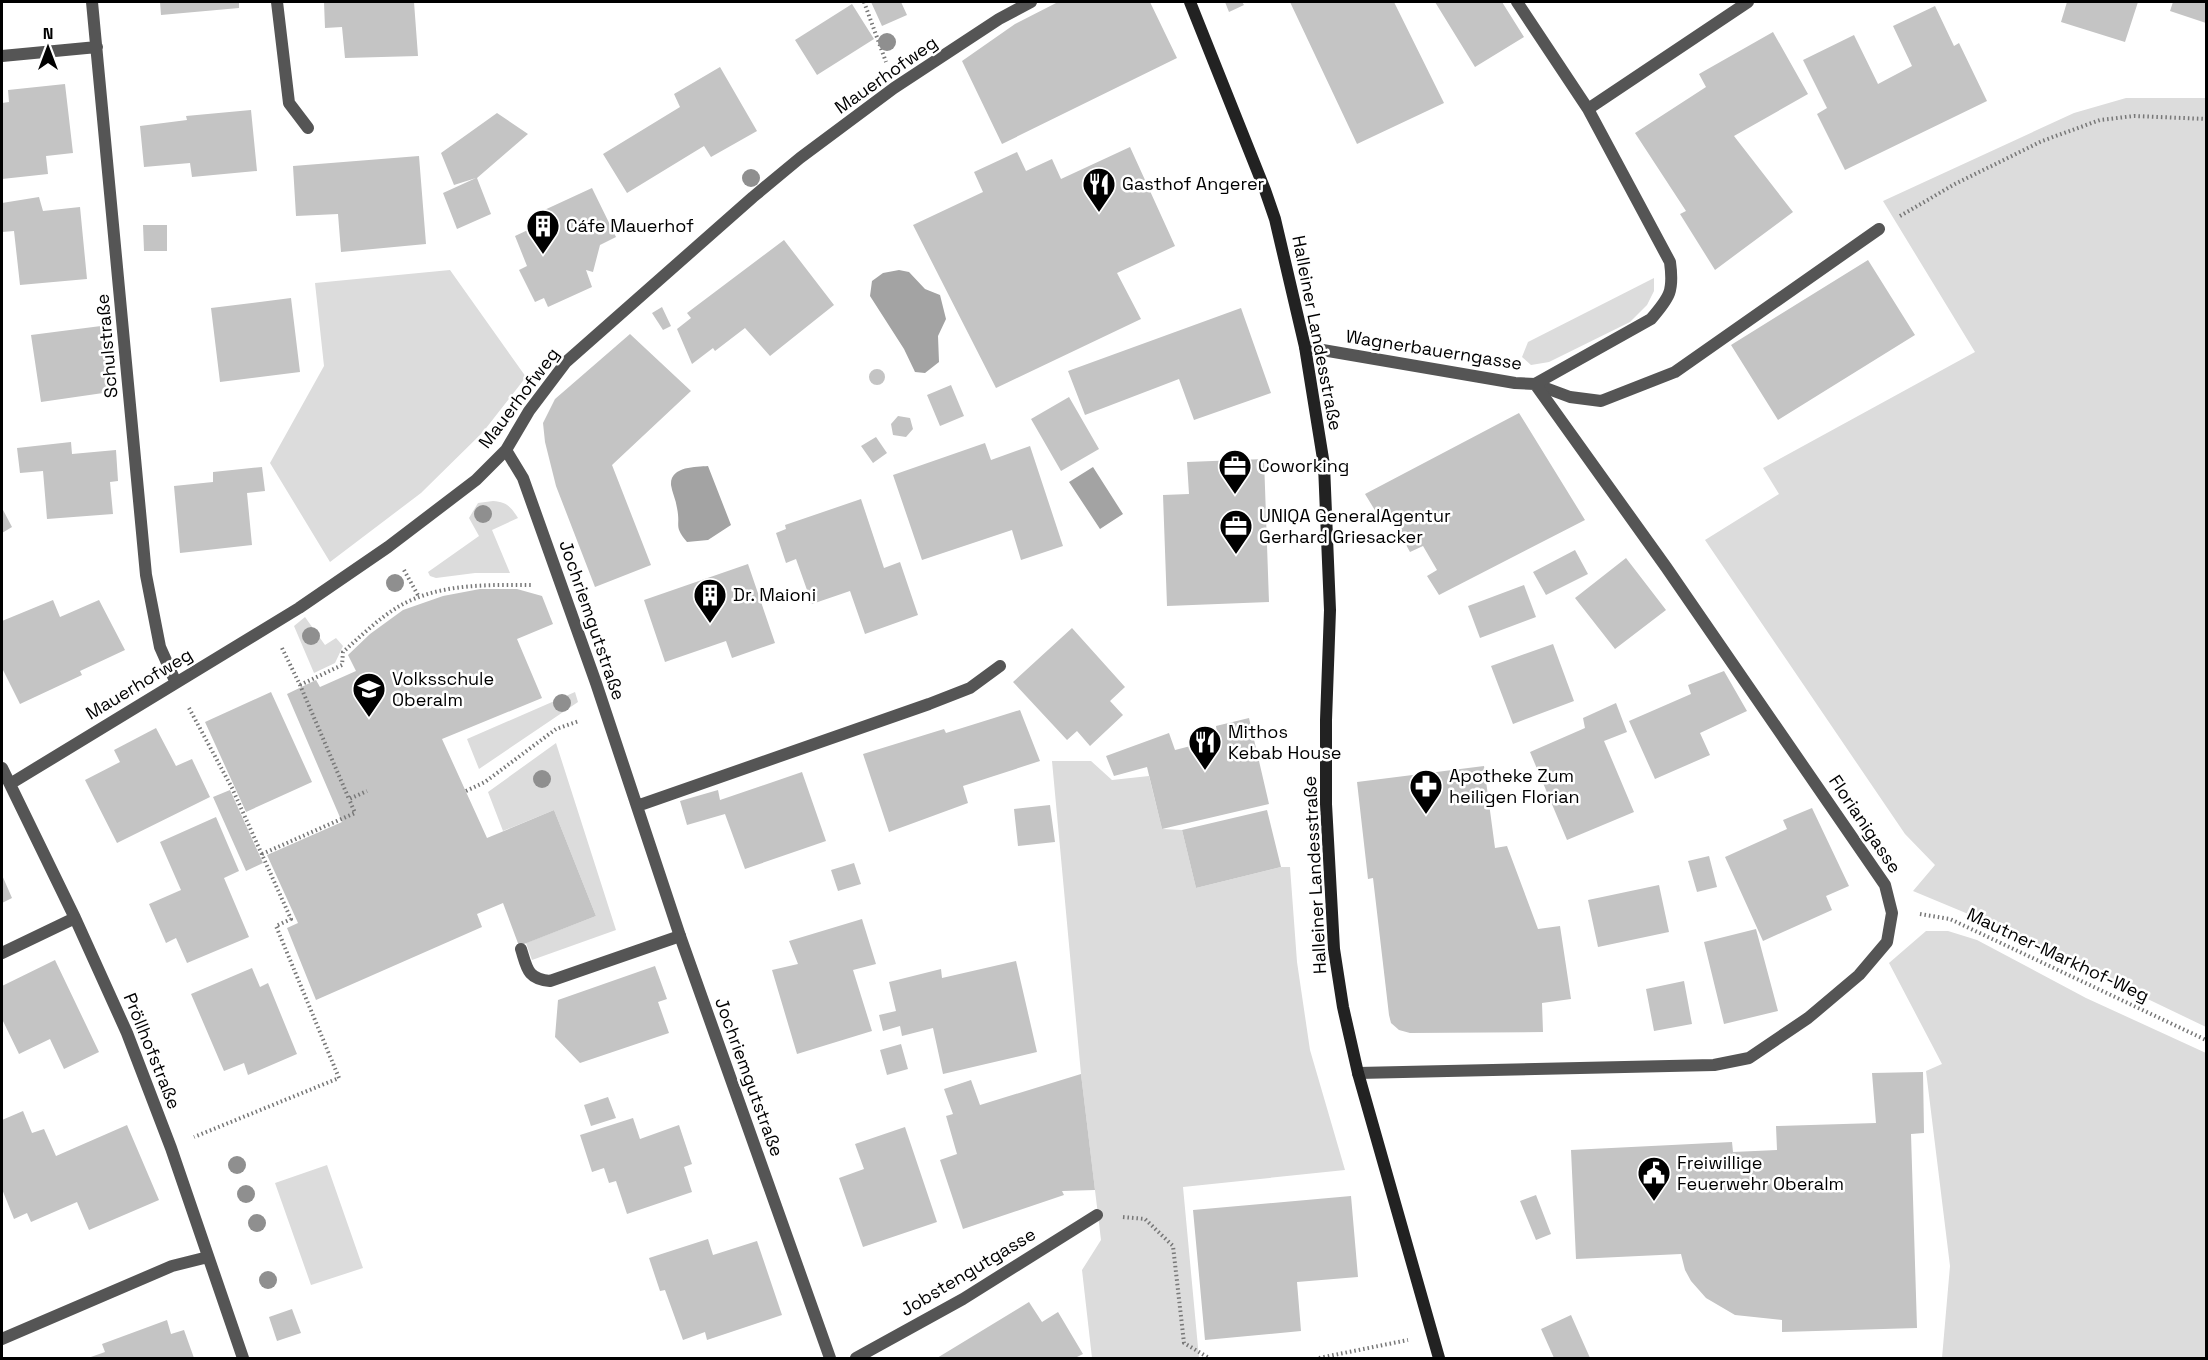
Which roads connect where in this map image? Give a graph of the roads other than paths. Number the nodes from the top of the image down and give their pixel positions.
1 (92, 2) edge
2 (278, 2) edge
3 (1031, 2) edge
4 (1190, 2) edge
5 (1517, 2) edge
6 (1748, 2) edge
7 (97, 47) junction
8 (2, 56) edge
9 (1588, 109) junction
10 (308, 128) dead end
11 (1879, 229) road end
12 (1305, 347) junction
13 (1535, 384) junction
14 (506, 450) junction
15 (1000, 666) dead end
16 (176, 683) junction
17 (2, 768) edge
18 (10, 784) junction
19 (637, 806) junction
20 (75, 918) junction
21 (680, 936) junction
22 (521, 949) dead end
23 (2, 953) edge
24 (1358, 1073) junction
25 (1097, 1215) road end
26 (208, 1257) junction
27 (2, 1339) edge
28 (243, 1359) edge
29 (830, 1359) edge
30 (856, 1359) edge
31 (1439, 1359) edge

1 - 7 street, Schulstraße
2 - 10 street
3 - 14 street, Mauerhofweg
4 - 12 main road, Halleiner Landesstraße
5 - 9 street, Wagnerbauerngasse
6 - 9 street
7 - 8 street
7 - 16 street, Schulstraße
9 - 13 street, Wagnerbauerngasse
11 - 13 street
12 - 13 street, Wagnerbauerngasse
12 - 24 main road, Halleiner Landesstraße
13 - 24 street, Florianigasse
14 - 16 street, Mauerhofweg
14 - 19 street, Jochriemgutstraße
15 - 19 street
16 - 18 street, Mauerhofweg
17 - 18 street, Pröllhofstraße
18 - 20 street, Pröllhofstraße
19 - 21 street, Jochriemgutstraße
20 - 23 street
20 - 26 street, Pröllhofstraße
21 - 22 street
21 - 29 street, Jochriemgutstraße
24 - 31 main road, Halleiner Landesstraße
25 - 30 street, Jobstengutgasse
26 - 27 street
26 - 28 street, Pröllhofstraße

